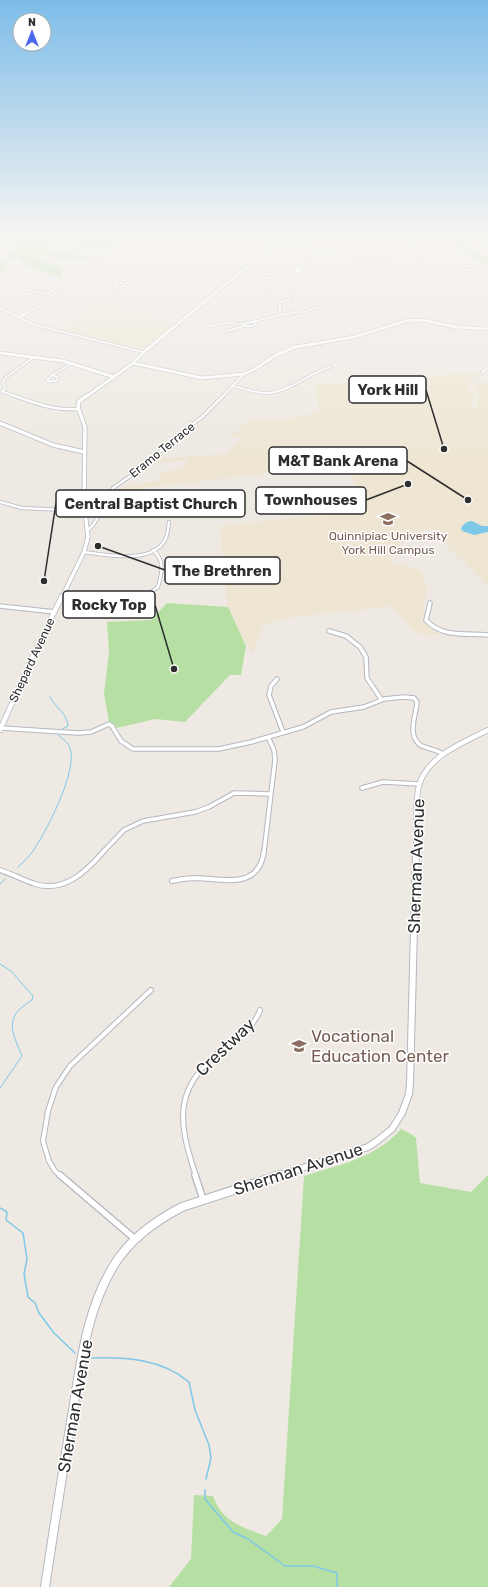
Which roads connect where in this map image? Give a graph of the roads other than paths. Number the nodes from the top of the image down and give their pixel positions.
1 (3, 310) edge
2 (34, 310) edge
3 (193, 310) edge
4 (279, 310) edge
5 (310, 310) edge
6 (280, 315) junction
7 (19, 317) junction
8 (244, 325) junction
9 (210, 326) dead end
10 (488, 329) edge
11 (227, 331) dead end
12 (143, 352) junction
13 (0, 354) edge
14 (34, 357) junction
15 (72, 363) junction
16 (133, 363) junction
17 (488, 367) edge
18 (330, 368) dead end
19 (482, 373) dead end
20 (244, 374) junction
21 (52, 375) junction
22 (114, 377) junction
23 (232, 386) junction
24 (1, 392) edge
25 (79, 409) junction
26 (0, 423) edge
27 (84, 452) junction
28 (0, 502) edge
29 (85, 511) junction
30 (169, 522) dead end
31 (88, 530) junction
32 (153, 550) junction
33 (84, 552) junction
34 (62, 597) junction
35 (430, 603) dead end
36 (0, 606) edge
37 (55, 612) junction
38 (329, 631) dead end
39 (488, 635) edge
40 (277, 679) dead end
41 (381, 699) junction
42 (1, 729) edge
43 (488, 730) edge
44 (283, 732) junction
45 (268, 737) junction
46 (443, 754) junction
47 (419, 784) junction
48 (362, 788) dead end
49 (271, 794) junction
50 (0, 870) edge
51 (172, 881) dead end
52 (151, 990) dead end
53 (260, 1010) dead end
54 (203, 1200) junction
55 (135, 1239) junction
56 (45, 1587) edge

1 - 7 street
2 - 7 street
3 - 12 main road
4 - 6 street
5 - 6 street
6 - 8 street
7 - 12 street
8 - 9 street
8 - 11 street
10 - 20 main road
12 - 16 main road
13 - 14 main road
14 - 15 main road
14 - 24 street
15 - 21 street
15 - 22 main road
16 - 20 main road
16 - 22 main road
17 - 19 street
18 - 23 street
20 - 23 street, Eramo Terrace
21 - 21 street
22 - 25 main road
23 - 31 street, Eramo Terrace
24 - 25 street
25 - 27 main road, Shepard Avenue
26 - 27 main road
27 - 29 main road, Shepard Avenue
28 - 29 street
29 - 31 main road, Shepard Avenue
30 - 32 street
31 - 33 main road, Shepard Avenue
32 - 33 street
32 - 34 street
33 - 34 main road, Shepard Avenue
34 - 37 main road, Shepard Avenue
35 - 39 street
36 - 37 street
37 - 42 main road, Shepard Avenue
38 - 41 street
40 - 44 street
41 - 44 street
41 - 46 street
42 - 45 street
43 - 46 main road, Sherman Avenue
44 - 45 street
45 - 49 street
46 - 47 main road, Sherman Avenue
47 - 48 street
47 - 54 main road, Sherman Avenue
49 - 50 street
49 - 51 street
52 - 55 street
53 - 54 street, Crestway
54 - 55 main road, Sherman Avenue
55 - 56 main road, Sherman Avenue

